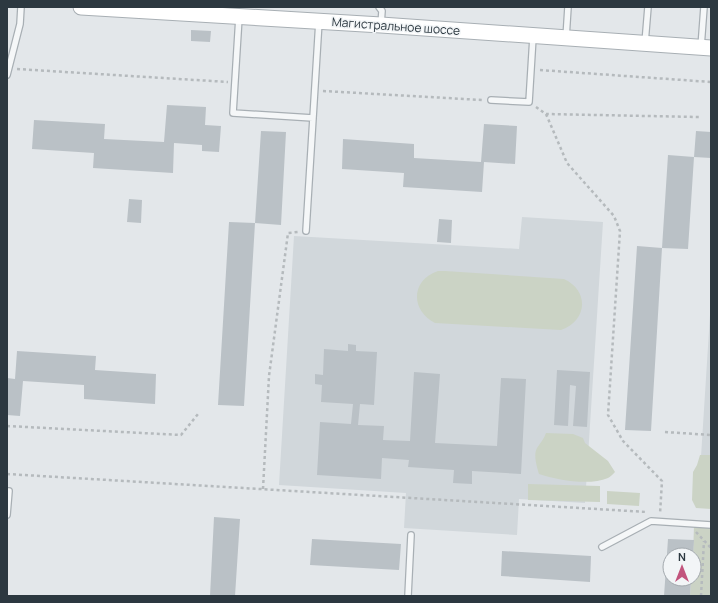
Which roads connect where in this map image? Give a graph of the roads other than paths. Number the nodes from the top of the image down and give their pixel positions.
1 (21, 7) edge
2 (81, 7) edge
3 (379, 7) edge
4 (568, 7) edge
5 (648, 7) edge
6 (704, 7) edge
7 (105, 8) edge
8 (239, 16) junction
9 (319, 21) junction
10 (381, 25) junction
11 (533, 36) junction
12 (566, 38) junction
13 (645, 43) junction
14 (706, 48) edge
15 (7, 75) edge
16 (491, 100) road end
17 (313, 118) junction
18 (306, 230) road end
19 (7, 490) edge
20 (7, 515) edge
21 (711, 525) edge
22 (411, 535) dead end
23 (602, 547) dead end
24 (408, 596) edge

1 - 15 lane
2 - 7 main road, Магистральное шоссе
3 - 10 lane
4 - 12 lane
5 - 13 lane
6 - 14 lane
7 - 8 main road, Магистральное шоссе
8 - 9 main road, Магистральное шоссе
8 - 17 lane
9 - 10 main road, Магистральное шоссе
9 - 17 lane
10 - 11 main road, Магистральное шоссе
11 - 12 main road, Магистральное шоссе
11 - 16 lane
12 - 13 main road, Магистральное шоссе
13 - 14 main road, Магистральное шоссе
17 - 18 lane
19 - 20 lane
21 - 23 lane
22 - 24 lane

